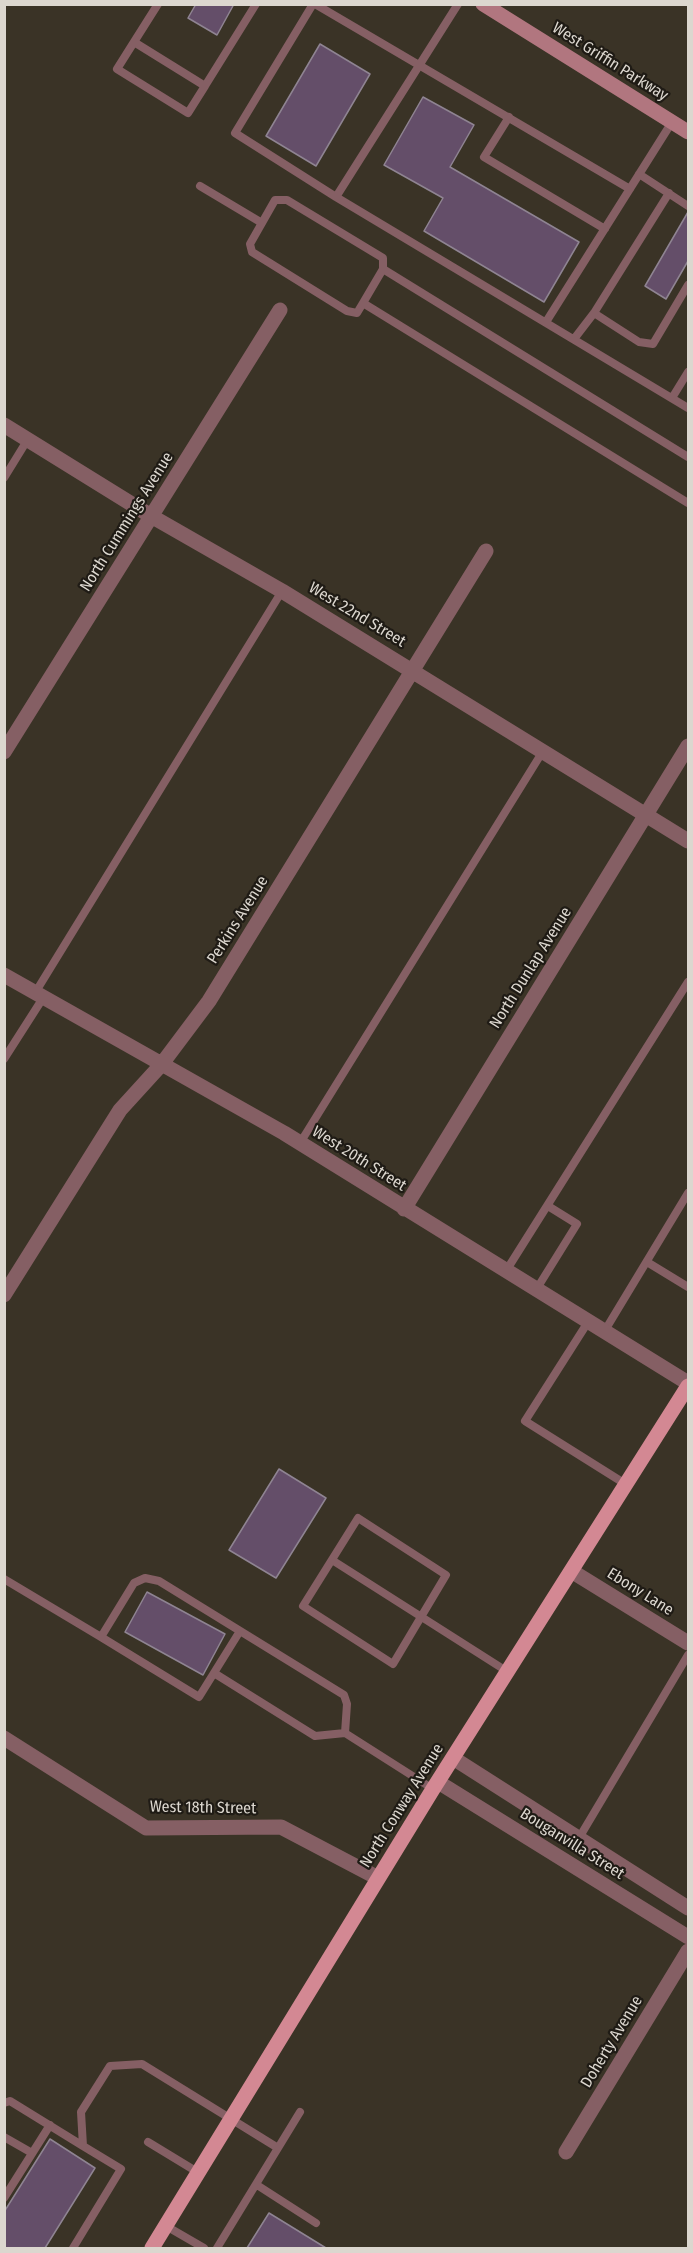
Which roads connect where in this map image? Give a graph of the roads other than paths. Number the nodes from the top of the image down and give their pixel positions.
1 (158, 4) edge
2 (256, 4) edge
3 (314, 4) edge
4 (458, 4) edge
5 (483, 4) edge
6 (134, 42) junction
7 (419, 66) junction
8 (205, 86) junction
9 (509, 117) junction
10 (672, 122) junction
11 (688, 132) edge
12 (639, 174) junction
13 (200, 186) dead end
14 (630, 189) junction
15 (669, 193) junction
16 (336, 196) junction
17 (688, 206) edge
18 (262, 223) junction
19 (604, 229) junction
20 (383, 269) junction
21 (688, 285) edge
22 (363, 303) junction
23 (280, 310) dead end
24 (594, 314) junction
25 (546, 322) junction
26 (574, 339) junction
27 (688, 372) edge
28 (672, 398) junction
29 (688, 408) edge
30 (4, 425) edge
31 (28, 439) junction
32 (688, 457) edge
33 (4, 478) edge
34 (688, 503) edge
35 (151, 516) junction
36 (486, 551) dead end
37 (282, 591) junction
38 (413, 671) junction
39 (688, 746) edge
40 (543, 750) junction
41 (4, 752) edge
42 (646, 814) junction
43 (688, 841) edge
44 (4, 975) edge
45 (688, 982) edge
46 (39, 995) junction
47 (4, 1059) edge
48 (161, 1065) junction
49 (300, 1143) junction
50 (688, 1192) edge
51 (548, 1206) junction
52 (404, 1209) junction
53 (646, 1262) junction
54 (506, 1271) junction
55 (688, 1287) edge
56 (536, 1290) junction
57 (4, 1295) edge
58 (588, 1322) junction
59 (604, 1332) junction
60 (688, 1385) edge
61 (627, 1485) junction
62 (332, 1560) junction
63 (573, 1572) junction
64 (4, 1579) edge
65 (421, 1617) junction
66 (240, 1631) junction
67 (101, 1637) junction
68 (688, 1643) edge
69 (688, 1655) edge
70 (508, 1672) junction
71 (214, 1673) junction
72 (345, 1733) junction
73 (4, 1738) edge
74 (453, 1758) junction
75 (436, 1786) junction
76 (579, 1838) junction
77 (564, 1860) junction
78 (378, 1878) junction
79 (688, 1908) edge
80 (688, 1937) edge
81 (688, 1951) edge
82 (4, 2103) edge
83 (300, 2112) dead end
84 (232, 2119) junction
85 (50, 2125) junction
86 (4, 2137) edge
87 (148, 2142) dead end
88 (83, 2146) junction
89 (278, 2148) junction
90 (566, 2152) dead end
91 (32, 2153) junction
92 (199, 2173) junction
93 (257, 2185) junction
94 (4, 2198) edge
95 (316, 2223) dead end
96 (166, 2226) junction
97 (73, 2248) edge
98 (152, 2248) edge
99 (204, 2248) edge
100 (217, 2248) edge

1 - 6 lane
2 - 8 lane
3 - 7 lane
3 - 16 lane
4 - 7 lane
5 - 10 main road, West Griffin Parkway
6 - 8 lane
6 - 8 lane
7 - 9 lane
7 - 16 lane
9 - 14 lane
9 - 19 lane
10 - 11 main road, West Griffin Parkway
10 - 12 lane
12 - 14 lane
12 - 15 lane
13 - 18 lane
14 - 19 lane
15 - 17 lane
15 - 24 lane
16 - 25 lane
18 - 20 lane
18 - 22 lane
19 - 25 lane
20 - 22 lane
20 - 32 lane
21 - 24 lane
22 - 34 lane
23 - 35 street, North Cummings Avenue
24 - 26 lane
25 - 26 lane
26 - 28 lane
27 - 28 lane
28 - 29 lane
30 - 31 street, West 22nd Street
31 - 33 lane
31 - 35 street, West 22nd Street
35 - 37 street, West 22nd Street
35 - 41 street, North Cummings Avenue
36 - 38 street, Perkins Avenue
37 - 38 street, West 22nd Street
37 - 46 lane
38 - 40 street, West 22nd Street
38 - 48 street, Perkins Avenue
39 - 42 street, North Dunlap Avenue
40 - 42 street, West 22nd Street
40 - 49 lane
42 - 43 street, West 22nd Street
42 - 52 street, North Dunlap Avenue
44 - 46 street, West 20th Street
45 - 51 lane
46 - 47 lane
46 - 48 street, West 20th Street
48 - 49 street, West 20th Street
48 - 57 street, Perkins Avenue
49 - 52 street, West 20th Street
50 - 53 lane
51 - 54 lane
51 - 56 lane
52 - 54 street, West 20th Street
53 - 55 lane
53 - 59 lane
54 - 56 street, West 20th Street
56 - 58 street, West 20th Street
58 - 59 street, West 20th Street
58 - 61 lane
59 - 60 street, West 20th Street
60 - 61 main road, North Conway Avenue
61 - 63 main road, North Conway Avenue
62 - 65 lane
62 - 65 lane
62 - 65 lane
63 - 68 street, Ebony Lane
63 - 70 main road, North Conway Avenue
64 - 67 lane
65 - 70 lane
66 - 67 lane
66 - 71 lane
66 - 72 lane
67 - 71 lane
69 - 76 lane
70 - 74 main road, North Conway Avenue
71 - 72 lane
72 - 75 lane
73 - 78 street, West 18th Street
74 - 75 main road, North Conway Avenue
74 - 76 street, Bouganvilla Street
75 - 77 street, Bouganvilla Street
75 - 78 main road, North Conway Avenue
76 - 77 street
76 - 79 street, Bouganvilla Street
77 - 80 street, Bouganvilla Street
78 - 84 main road, North Conway Avenue
81 - 90 street, Doherty Avenue
82 - 85 lane
83 - 89 lane
84 - 88 lane
84 - 89 lane
84 - 92 main road, North Conway Avenue
85 - 88 lane
85 - 91 lane
86 - 91 lane
87 - 92 lane
88 - 97 lane
89 - 93 lane
91 - 94 lane
92 - 96 main road, North Conway Avenue
93 - 95 lane
93 - 100 lane
96 - 98 main road, North Conway Avenue
96 - 99 lane

